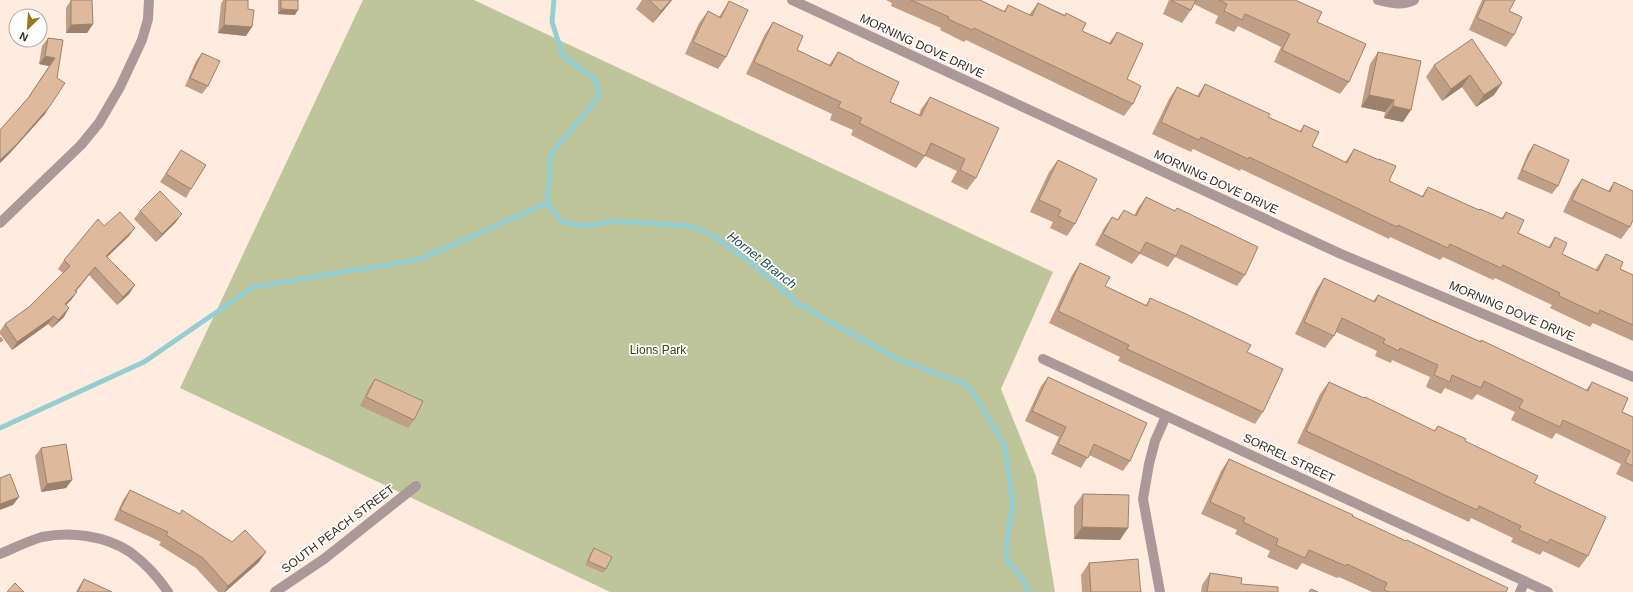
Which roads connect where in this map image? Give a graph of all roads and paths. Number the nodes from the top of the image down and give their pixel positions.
1 (149, 0) edge
2 (792, 0) edge
3 (1378, 0) edge
4 (1414, 0) edge
5 (0, 222) edge
6 (1043, 359) dead end
7 (1633, 377) edge
8 (1166, 416) junction
9 (416, 486) dead end
10 (0, 554) edge
11 (1525, 581) junction
12 (168, 592) edge
13 (275, 592) edge
14 (1160, 592) edge
15 (1520, 592) edge
16 (1548, 592) edge

1 - 5 street
2 - 7 street, MORNING DOVE DRIVE
3 - 4 street
6 - 8 street, SORREL STREET
8 - 11 street, SORREL STREET
8 - 14 street
9 - 13 street, SOUTH PEACH STREET
10 - 12 street
11 - 15 street
11 - 16 street, SORREL STREET

